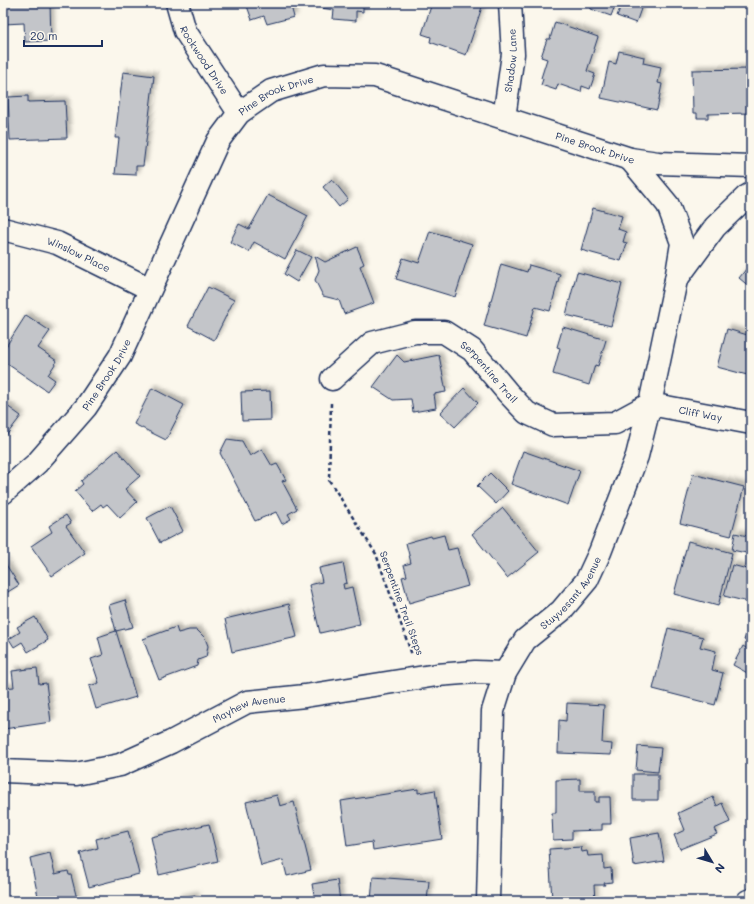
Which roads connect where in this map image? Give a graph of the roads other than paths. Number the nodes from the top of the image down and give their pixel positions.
1 (177, 3) edge
2 (510, 3) edge
3 (239, 113) junction
4 (504, 118) junction
5 (630, 159) junction
6 (751, 166) edge
7 (751, 194) edge
8 (3, 229) edge
9 (676, 280) junction
10 (150, 289) junction
11 (332, 379) road end
12 (650, 404) junction
13 (751, 423) edge
14 (3, 493) edge
15 (504, 673) junction
16 (3, 771) edge
17 (751, 900) edge
18 (488, 901) edge
19 (748, 901) edge

1 - 3 street, Rockwood Drive
2 - 4 street, Shadow Lane
3 - 4 street, Pine Brook Drive
3 - 10 street, Pine Brook Drive
4 - 5 street, Pine Brook Drive
5 - 6 street, Pine Brook Drive
5 - 9 street, Stuyvesant Avenue
7 - 9 street, Stuyvesant Avenue
8 - 10 street, Winslow Place
9 - 12 street, Stuyvesant Avenue
10 - 14 street, Pine Brook Drive
11 - 12 street, Serpentine Trail
12 - 13 street, Cliff Way
12 - 15 street, Stuyvesant Avenue
15 - 16 street, Mayhew Avenue
15 - 18 street, Stuyvesant Avenue
17 - 19 street

